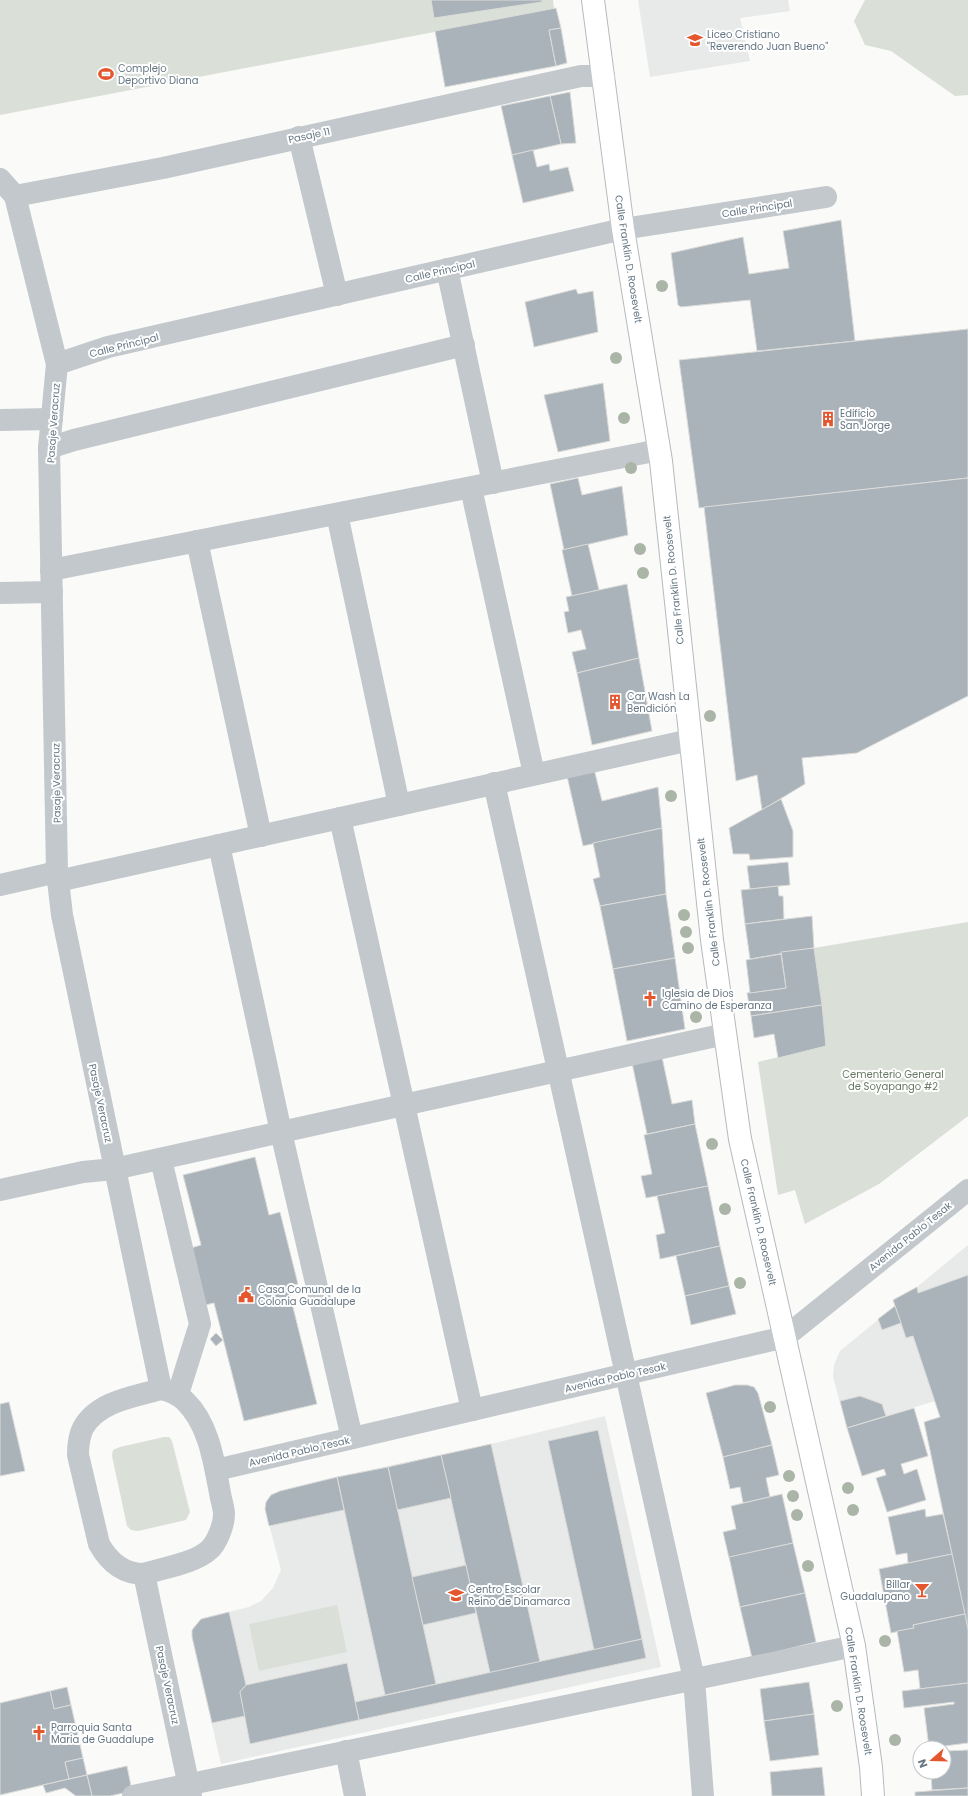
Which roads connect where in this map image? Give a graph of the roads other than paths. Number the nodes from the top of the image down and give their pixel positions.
1 (593, 0) edge
2 (604, 76) junction
3 (299, 137) junction
4 (0, 179) edge
5 (16, 196) junction
6 (826, 197) dead end
7 (623, 229) junction
8 (448, 269) junction
9 (337, 295) junction
10 (464, 345) junction
11 (57, 364) junction
12 (52, 419) junction
13 (0, 420) edge
14 (49, 448) junction
15 (659, 450) junction
16 (494, 483) junction
17 (471, 488) junction
18 (337, 514) junction
19 (197, 541) junction
20 (52, 570) junction
21 (52, 592) junction
22 (0, 593) edge
23 (690, 740) junction
24 (534, 774) junction
25 (494, 783) junction
26 (399, 805) junction
27 (340, 818) junction
28 (261, 836) junction
29 (219, 845) junction
30 (58, 876) junction
31 (0, 885) edge
32 (725, 1034) junction
33 (558, 1071) junction
34 (404, 1105) junction
35 (281, 1132) junction
36 (114, 1168) junction
37 (163, 1168) dead end
38 (0, 1190) edge
39 (968, 1190) edge
40 (785, 1336) junction
41 (627, 1374) junction
42 (169, 1392) junction
43 (472, 1410) junction
44 (352, 1438) junction
45 (216, 1470) junction
46 (144, 1574) junction
47 (854, 1646) junction
48 (694, 1679) junction
49 (346, 1751) junction
50 (190, 1790) edge
51 (133, 1796) edge
52 (355, 1796) edge
53 (703, 1796) edge
54 (873, 1796) edge

1 - 2 main road, Calle Franklin D. Roosevelt
2 - 3 street, Pasaje 11
2 - 7 main road, Calle Franklin D. Roosevelt
3 - 5 street, Pasaje 11
3 - 9 street
4 - 5 street, Pasaje Veracruz
5 - 11 street, Pasaje Veracruz
6 - 7 street, Calle Principal
7 - 8 street, Calle Principal
7 - 15 main road, Calle Franklin D. Roosevelt
8 - 9 street, Calle Principal
8 - 10 street
9 - 11 street, Calle Principal
10 - 14 street
10 - 16 street
11 - 12 street, Pasaje Veracruz
12 - 13 street
12 - 14 street, Pasaje Veracruz
14 - 20 street, Pasaje Veracruz
15 - 16 street
15 - 23 main road, Calle Franklin D. Roosevelt
16 - 17 street
17 - 18 street
17 - 24 street
18 - 19 street
18 - 26 street
19 - 20 street
19 - 28 street
20 - 21 street, Pasaje Veracruz
21 - 22 street
21 - 30 street, Pasaje Veracruz
23 - 24 street
23 - 32 main road, Calle Franklin D. Roosevelt
24 - 25 street
25 - 26 street
25 - 33 street
26 - 27 street
27 - 28 street
27 - 34 street
28 - 29 street
29 - 30 street
29 - 35 street
30 - 31 street
30 - 36 street, Pasaje Veracruz
32 - 33 street
32 - 40 main road, Calle Franklin D. Roosevelt
33 - 34 street
33 - 41 street
34 - 35 street
34 - 43 street
35 - 36 street
35 - 44 street
36 - 38 street
36 - 42 street, Pasaje Veracruz
37 - 42 street
39 - 40 street, Avenida Pablo Tesak
40 - 41 street, Avenida Pablo Tesak
40 - 47 main road, Calle Franklin D. Roosevelt
41 - 43 street, Avenida Pablo Tesak
41 - 48 street
42 - 45 street
42 - 46 street
43 - 44 street, Avenida Pablo Tesak
44 - 45 street, Avenida Pablo Tesak
45 - 46 street
46 - 50 street, Pasaje Veracruz
47 - 48 street
47 - 54 main road, Calle Franklin D. Roosevelt
48 - 49 street
48 - 53 street
49 - 50 street
49 - 52 street
50 - 51 street

